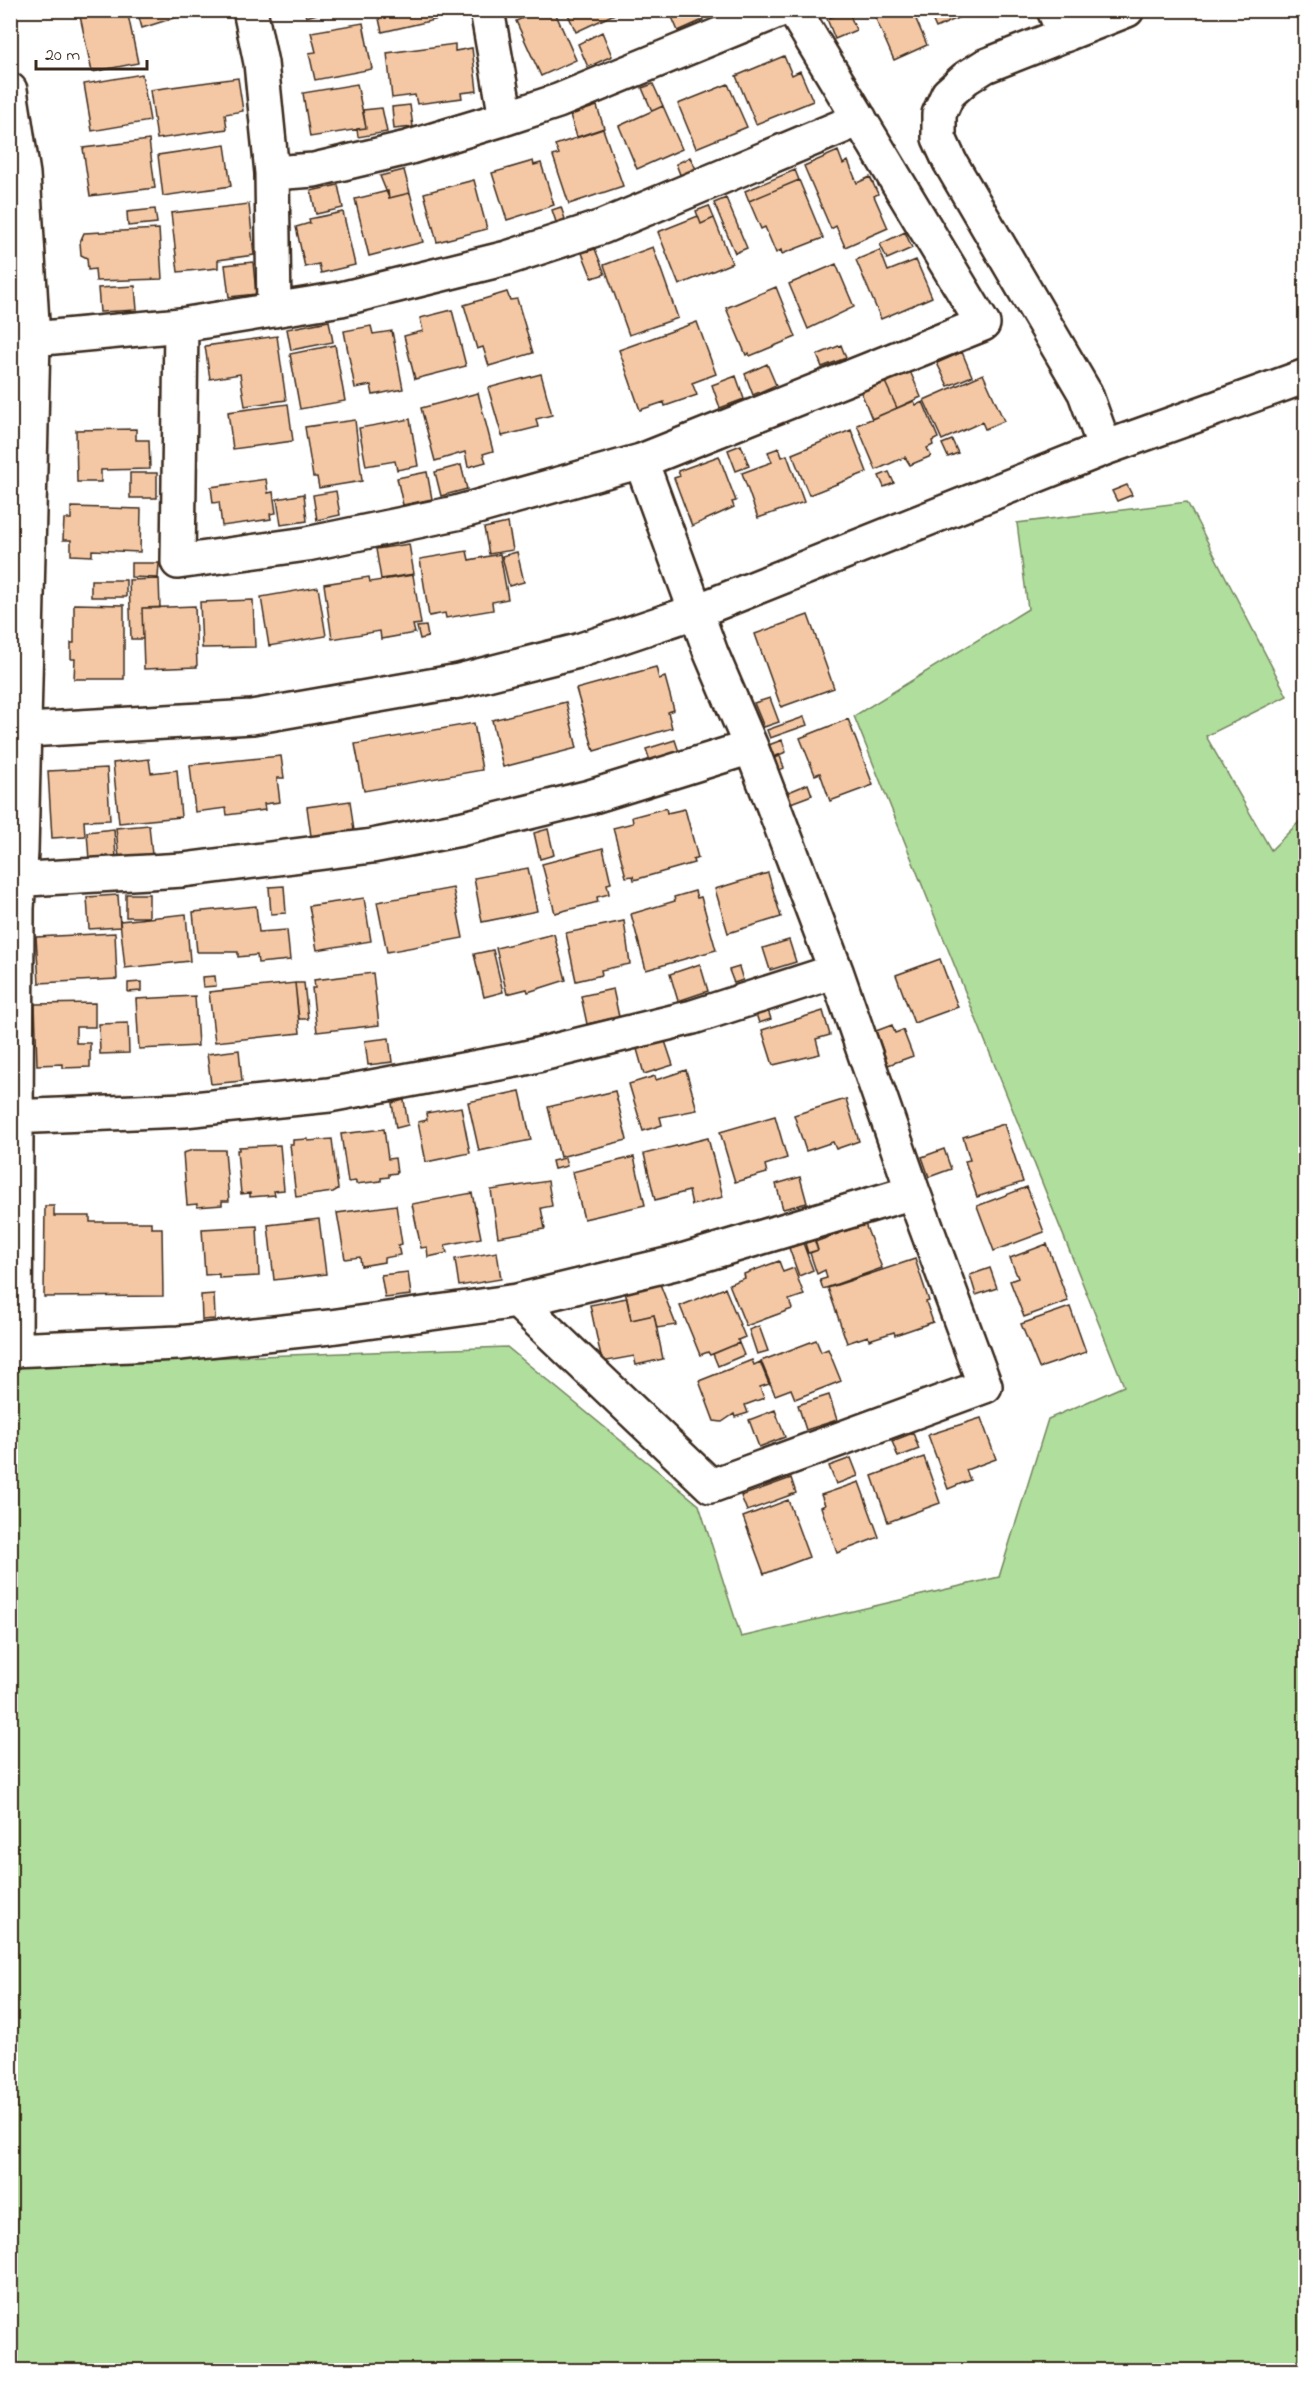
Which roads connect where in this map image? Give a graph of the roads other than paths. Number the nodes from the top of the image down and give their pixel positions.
1 (250, 10) edge
2 (488, 10) edge
3 (780, 10) edge
4 (794, 10) edge
5 (1127, 10) edge
6 (1059, 23) edge
7 (10, 90) edge
8 (506, 118) junction
9 (860, 119) junction
10 (272, 174) junction
11 (274, 310) junction
12 (181, 325) junction
13 (22, 338) edge
14 (1305, 376) edge
15 (1105, 448) junction
16 (641, 461) junction
17 (698, 611) junction
18 (17, 731) edge
19 (751, 747) junction
20 (15, 880) edge
21 (836, 971) junction
22 (13, 1117) edge
23 (913, 1192) junction
24 (517, 1301) junction
25 (13, 1351) edge

1 - 10 street
2 - 8 street
3 - 8 street
4 - 9 street
5 - 6 street
6 - 15 street
7 - 13 street
8 - 10 street
9 - 11 street
9 - 16 street
10 - 11 street
11 - 12 street
12 - 13 street
12 - 16 street
13 - 18 street
14 - 15 street
15 - 17 street
16 - 17 street
17 - 18 street
17 - 19 street
18 - 20 street
19 - 20 street
19 - 21 street
20 - 22 street
21 - 22 street
21 - 23 street
22 - 25 street
23 - 24 street
23 - 24 street
24 - 25 street

